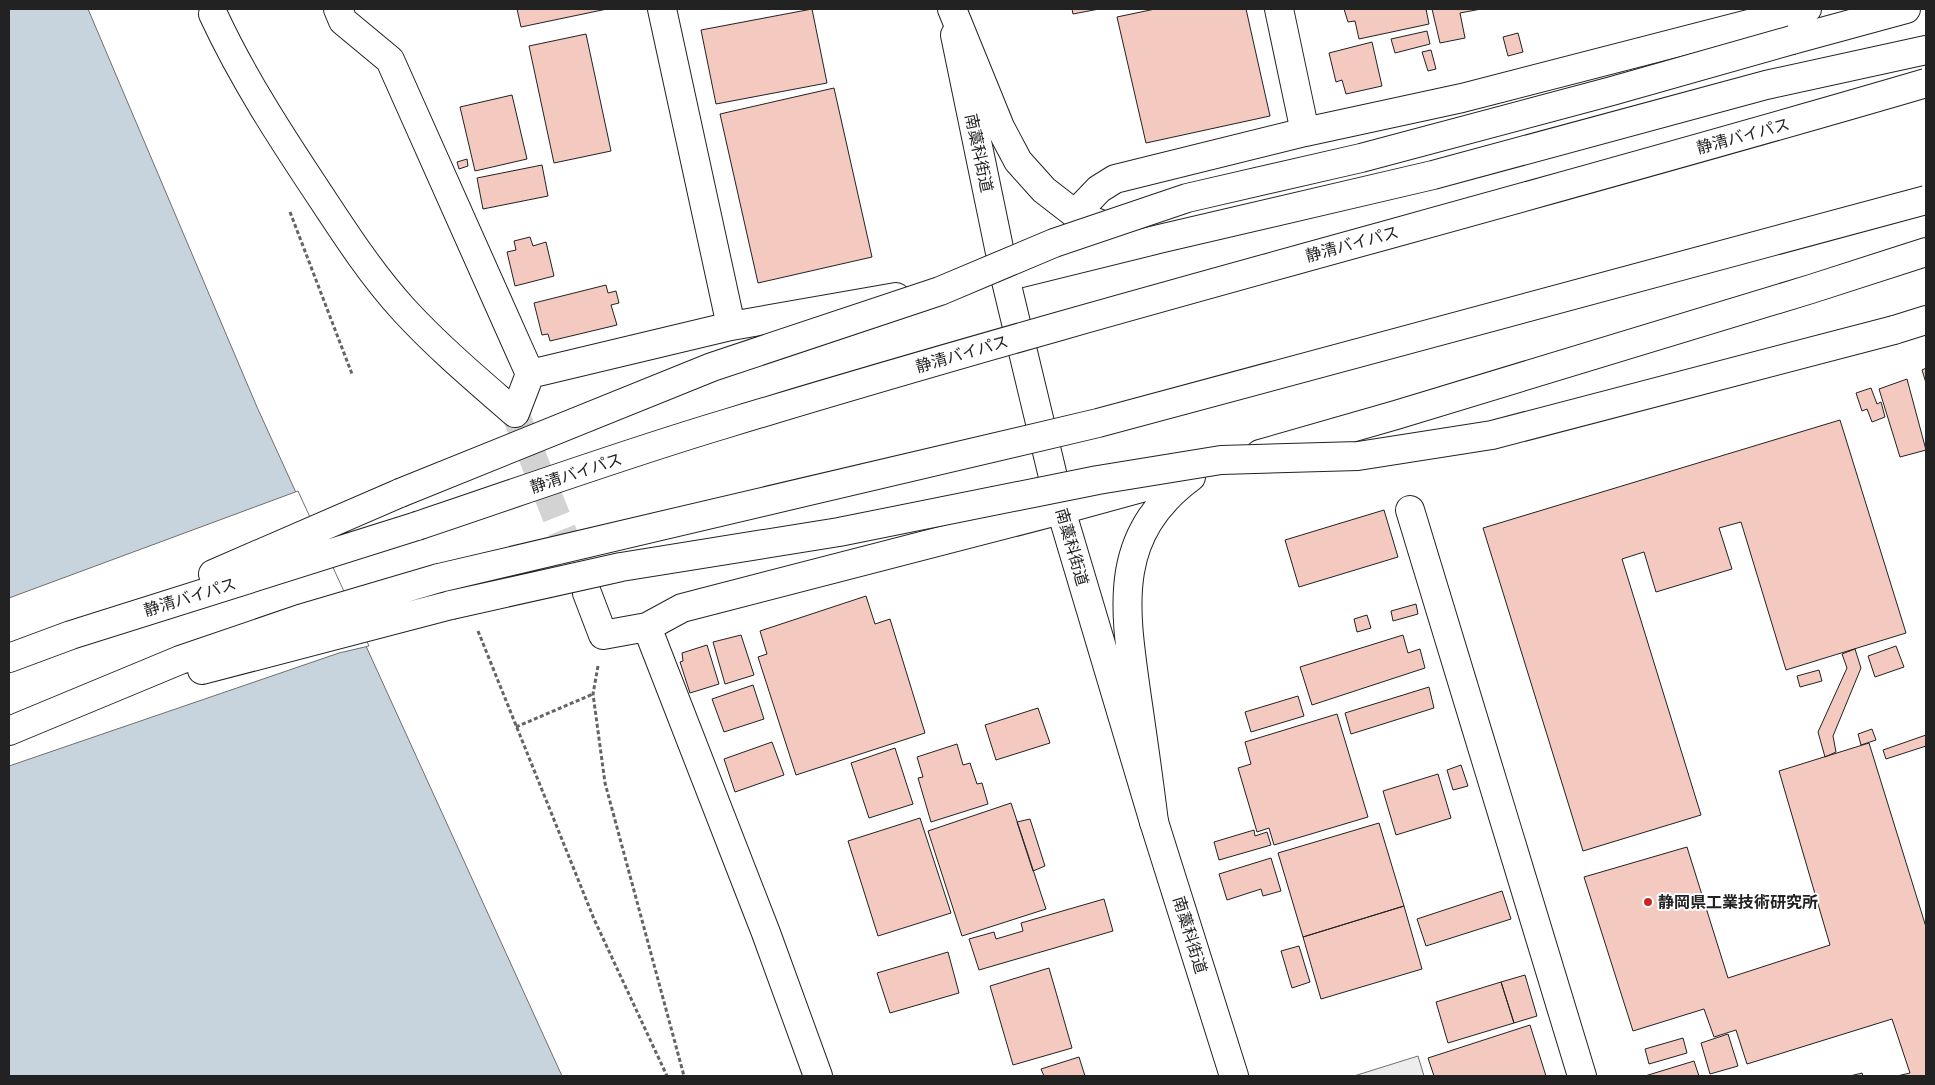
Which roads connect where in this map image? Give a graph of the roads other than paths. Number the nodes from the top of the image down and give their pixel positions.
1 (338, 9) edge
2 (662, 9) edge
3 (950, 9) edge
4 (1279, 9) edge
5 (1806, 9) edge
6 (1894, 10) edge
7 (212, 14) dead end
8 (1926, 50) edge
9 (1926, 83) edge
10 (1305, 132) junction
11 (1926, 200) edge
12 (1074, 214) junction
13 (1158, 239) junction
14 (1926, 252) edge
15 (1005, 277) junction
16 (1926, 320) edge
17 (731, 326) junction
18 (530, 374) junction
19 (1198, 472) junction
20 (1061, 510) junction
21 (1410, 510) dead end
22 (587, 593) tunnel mouth
23 (647, 628) junction
24 (71, 635) junction
25 (9, 658) edge
26 (78, 704) junction
27 (9, 731) edge
28 (1154, 822) junction
29 (818, 1076) edge
30 (1234, 1076) edge
31 (1582, 1076) edge

1 - 18 main road
2 - 17 main road
3 - 12 main road
3 - 15 main road, 南藁科街道
4 - 10 main road
5 - 10 main road
6 - 24 main road, bridge
7 - 18 main road
8 - 13 main road
9 - 24 main road, 静清バイパス, bridge
10 - 12 main road
11 - 26 main road, bridge
12 - 13 main road
13 - 15 main road
14 - 19 main road
15 - 17 main road
15 - 20 main road, 南藁科街道
16 - 26 main road, bridge
17 - 18 main road
19 - 20 main road
19 - 28 main road
20 - 23 main road
20 - 28 main road, 南藁科街道
21 - 31 main road
22 - 23 main road
23 - 29 main road
24 - 25 main road, 静清バイパス
26 - 27 main road
28 - 30 main road, 南藁科街道

